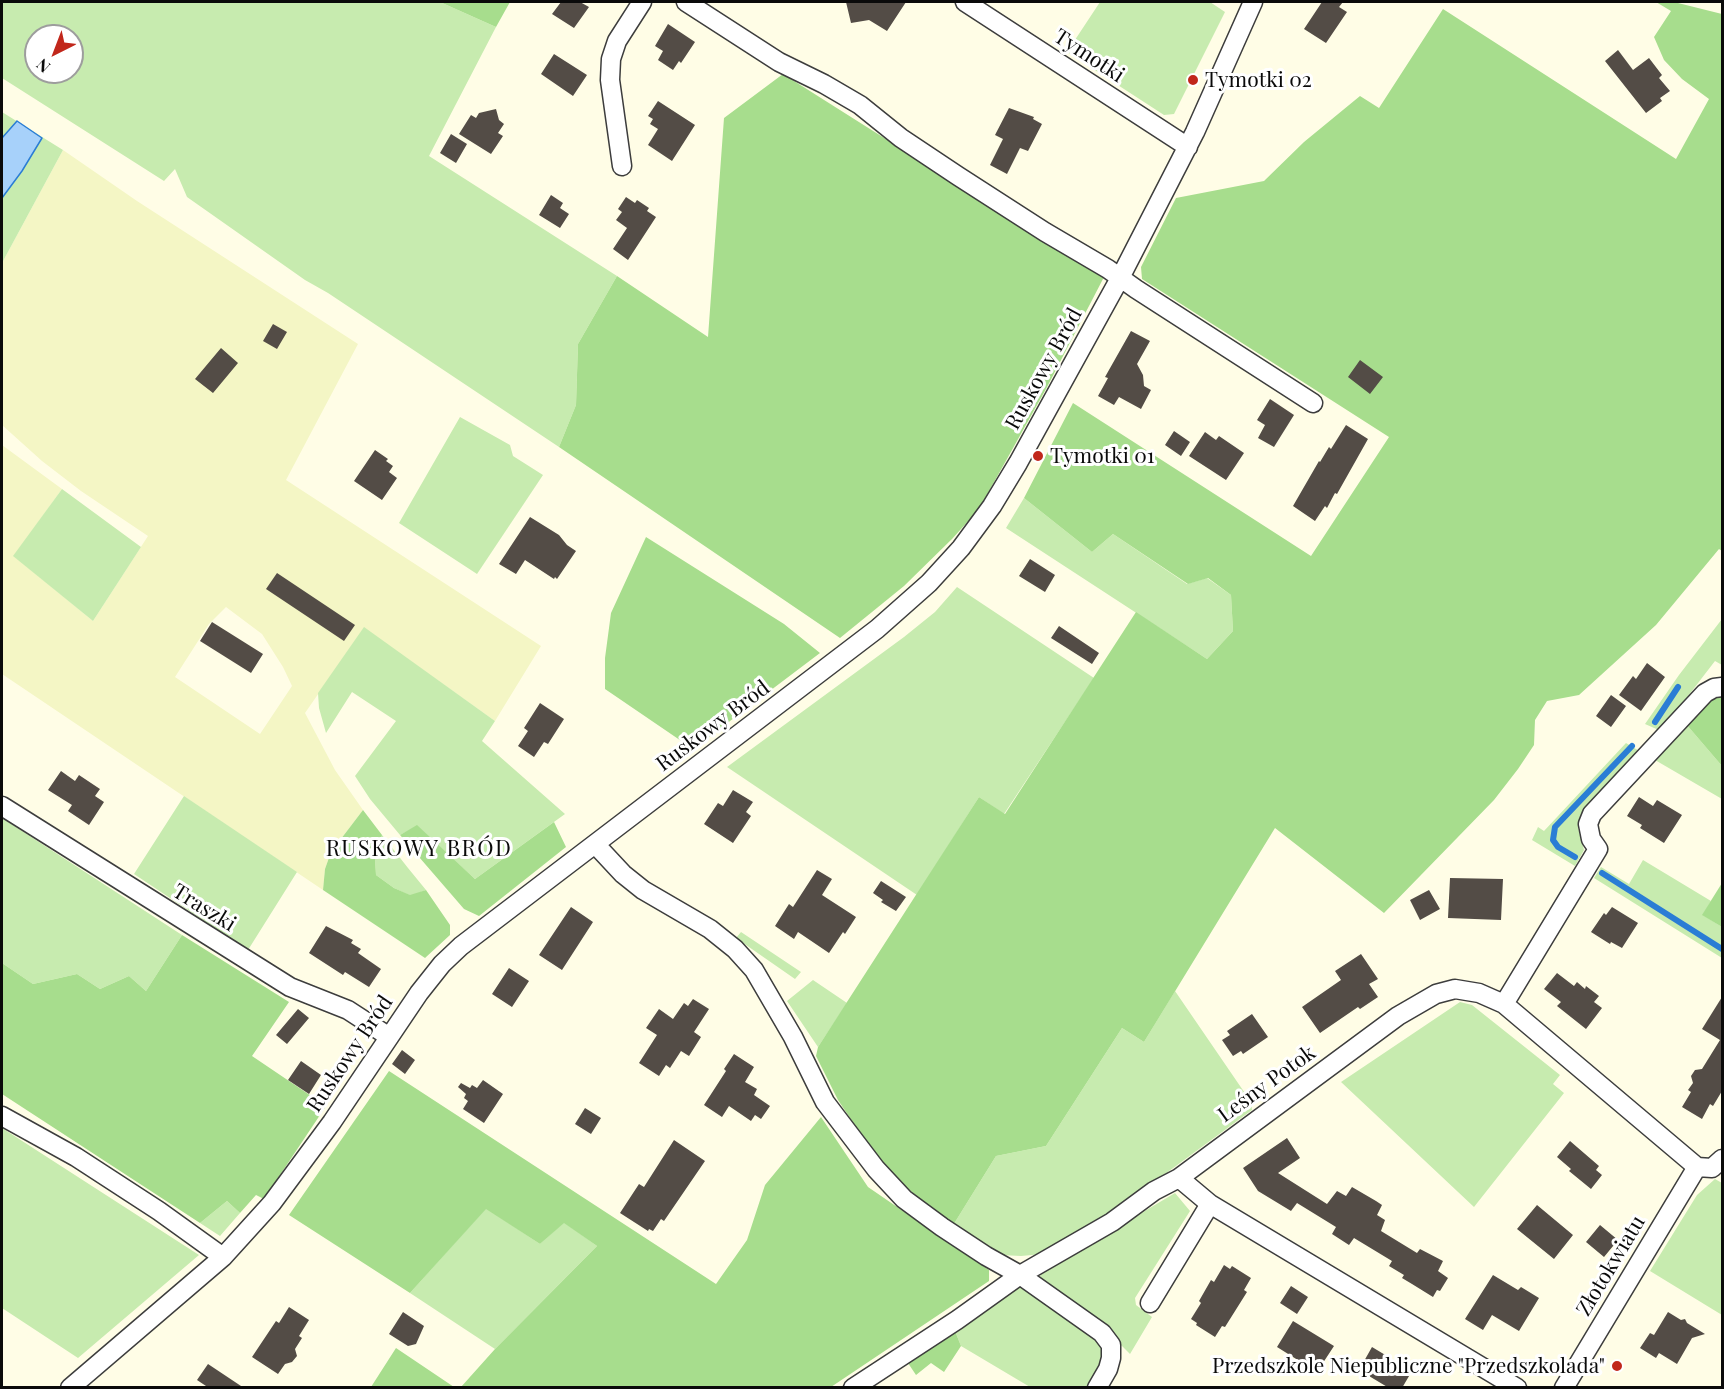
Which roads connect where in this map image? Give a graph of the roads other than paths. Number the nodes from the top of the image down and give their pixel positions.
1 (642, 2) edge
2 (686, 2) edge
3 (965, 2) edge
4 (1253, 2) edge
5 (1188, 147) junction
6 (622, 166) dead end
7 (1120, 278) junction
8 (1313, 403) dead end
9 (1722, 687) edge
10 (2, 806) edge
11 (595, 844) junction
12 (1504, 1004) junction
13 (388, 1036) junction
14 (2, 1116) edge
15 (1722, 1159) edge
16 (1697, 1167) junction
17 (1179, 1178) junction
18 (1210, 1204) junction
19 (223, 1257) junction
20 (1020, 1275) junction
21 (1150, 1303) dead end
22 (70, 1388) edge
23 (854, 1388) edge
24 (1096, 1388) edge
25 (1517, 1388) edge
26 (1564, 1388) edge

1 - 6 street
2 - 7 street
3 - 5 street, Tymotki
4 - 5 street, Ruskowy Bród
5 - 7 street, Ruskowy Bród
7 - 8 street
7 - 11 street, Ruskowy Bród
9 - 12 street
10 - 13 street, Traszki
11 - 13 street, Ruskowy Bród
11 - 20 street
12 - 16 street, Leśny Potok
12 - 17 street, Leśny Potok
13 - 19 street, Ruskowy Bród
14 - 19 street
15 - 16 street
16 - 26 street, Złotokwiatu
17 - 18 street
17 - 20 street, Leśny Potok
18 - 21 street
18 - 25 street
19 - 22 street, Ruskowy Bród
20 - 23 street, Leśny Potok
20 - 24 street

